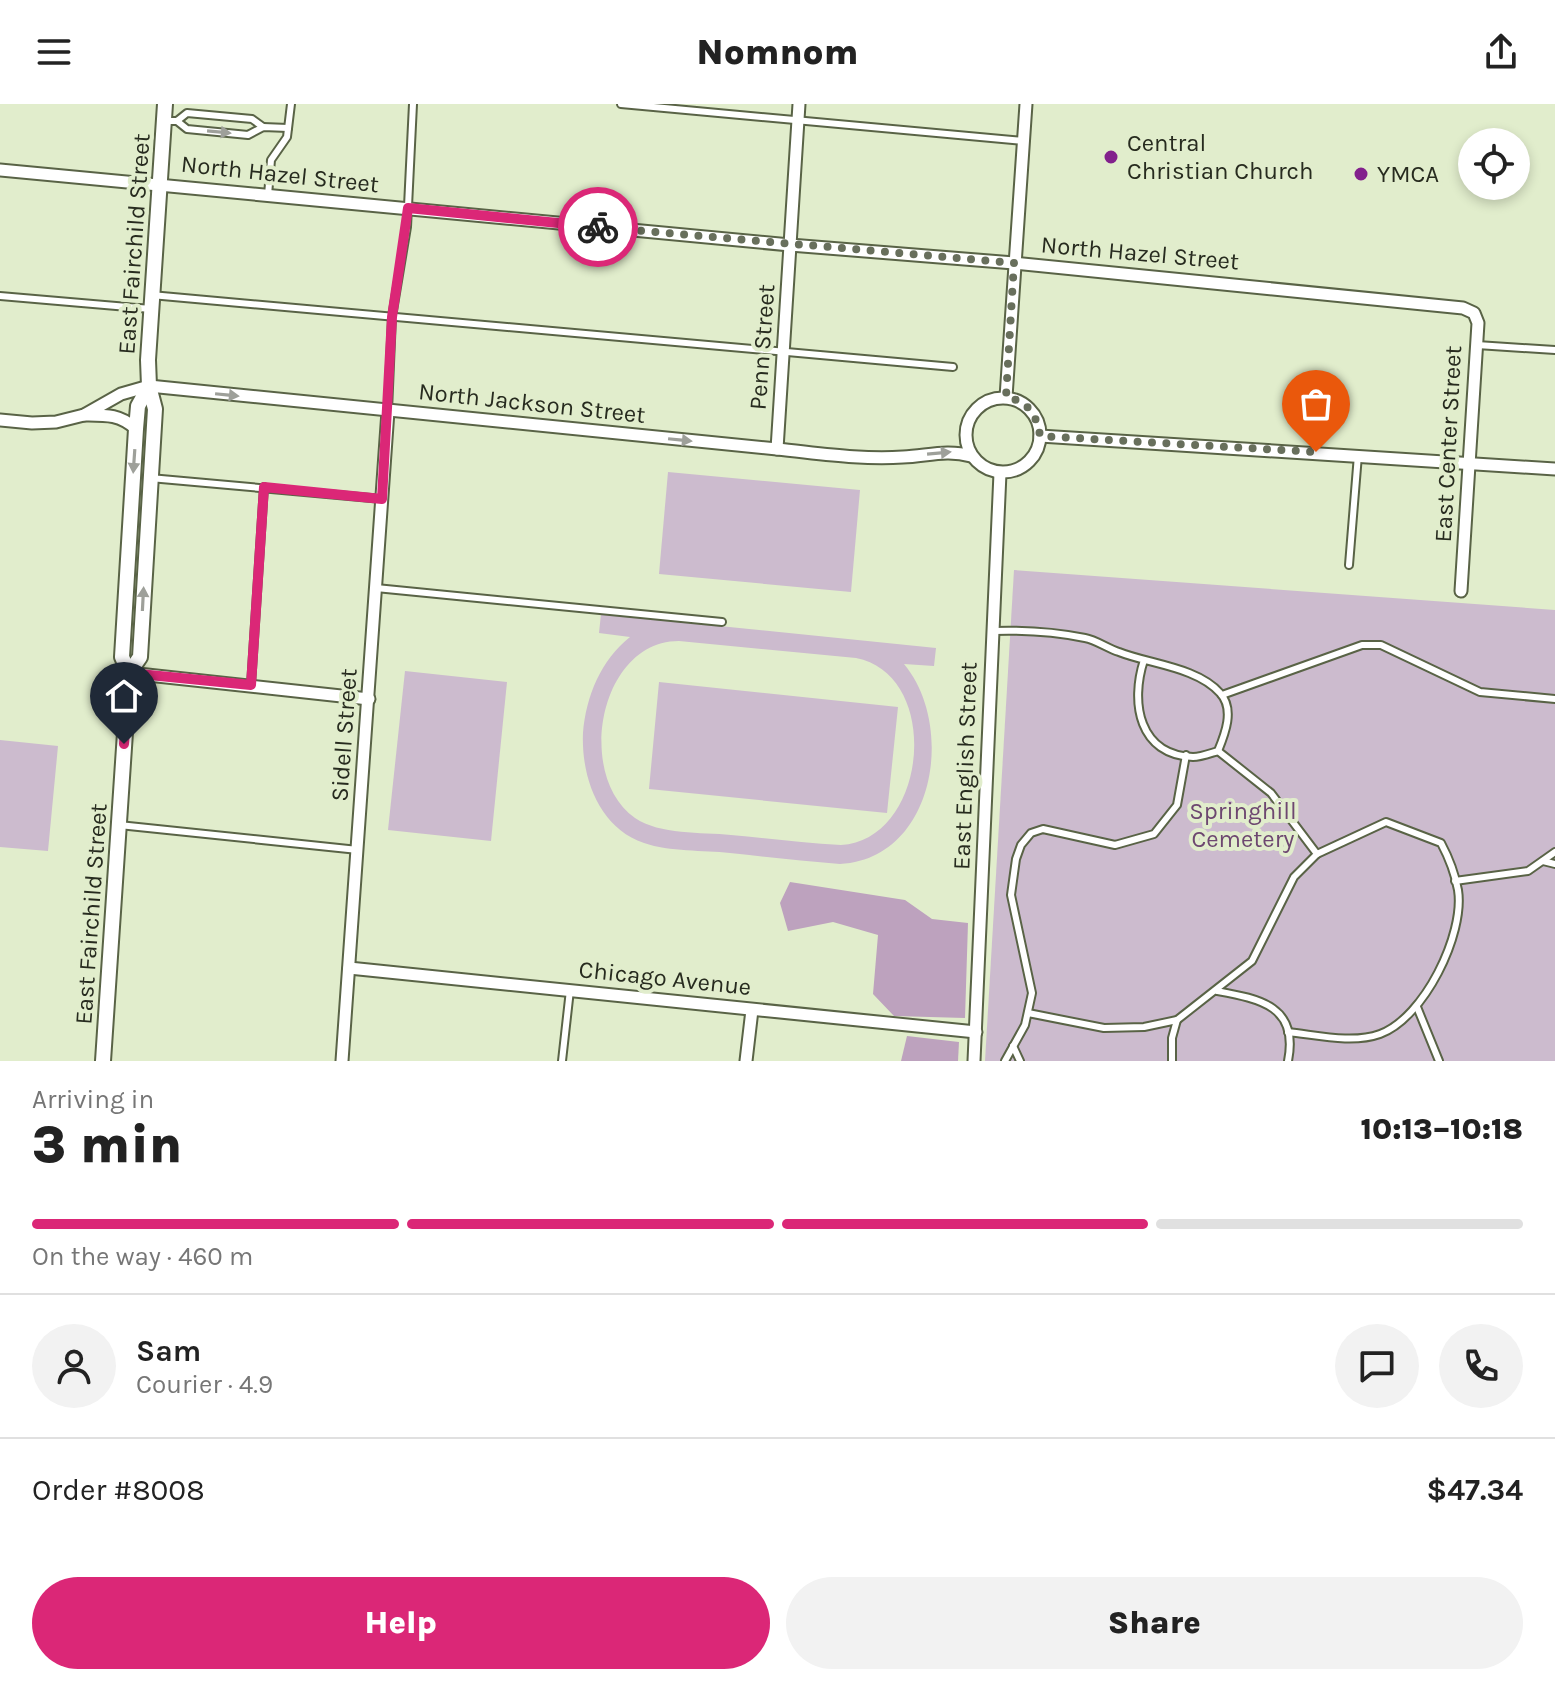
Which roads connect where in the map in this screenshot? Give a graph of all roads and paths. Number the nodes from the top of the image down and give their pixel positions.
1 (165, 104) edge
2 (291, 104) edge
3 (413, 104) edge
4 (621, 104) edge
5 (799, 104) edge
6 (1026, 104) edge
7 (170, 121) junction
8 (798, 121) junction
9 (263, 127) junction
10 (288, 128) junction
11 (1023, 141) junction
12 (0, 170) edge
13 (159, 184) junction
14 (268, 195) junction
15 (408, 208) junction
16 (790, 245) junction
17 (1014, 263) junction
18 (0, 296) edge
19 (151, 302) junction
20 (1463, 308) joint
21 (392, 317) junction
22 (1477, 345) junction
23 (1555, 350) edge
24 (784, 351) junction
25 (953, 367) dead end
26 (149, 386) junction
27 (1006, 397) junction
28 (388, 411) junction
29 (84, 415) junction
30 (0, 420) edge
31 (136, 429) junction
32 (1040, 436) junction
33 (777, 449) junction
34 (1358, 455) junction
35 (971, 456) junction
36 (1471, 463) junction
37 (1555, 469) edge
38 (1000, 473) junction
39 (150, 478) junction
40 (264, 487) junction
41 (382, 499) junction
42 (1349, 565) dead end
43 (376, 588) junction
44 (1461, 591) dead end
45 (722, 622) dead end
46 (993, 631) junction
47 (1144, 660) junction
48 (129, 673) junction
49 (251, 685) junction
50 (1222, 695) junction
51 (369, 699) junction
52 (1555, 699) edge
53 (1218, 751) junction
54 (1186, 755) junction
55 (118, 825) junction
56 (358, 850) junction
57 (1555, 852) edge
58 (1317, 854) junction
59 (1543, 861) junction
60 (1555, 864) edge
61 (1455, 881) junction
62 (349, 968) junction
63 (570, 990) junction
64 (1217, 991) junction
65 (1417, 1007) junction
66 (752, 1010) junction
67 (1028, 1013) junction
68 (1177, 1020) junction
69 (976, 1032) junction
70 (1288, 1032) junction
71 (1012, 1046) junction
72 (103, 1061) edge
73 (342, 1061) edge
74 (562, 1061) edge
75 (746, 1061) edge
76 (974, 1061) edge
77 (1005, 1061) edge
78 (1020, 1061) edge
79 (1172, 1061) edge
80 (1288, 1061) edge
81 (1439, 1061) edge

1 - 7 street, East Fairchild Street
2 - 10 lane
3 - 15 lane
4 - 8 lane
5 - 8 street, Penn Street
6 - 11 street
7 -> 9 lane
7 - 9 lane
7 - 13 street, East Fairchild Street
8 - 11 lane
8 - 16 street, Penn Street
9 - 10 lane
10 - 14 lane
11 - 17 street
12 - 13 street, North Hazel Street
13 - 14 street, North Hazel Street
13 - 19 street, East Fairchild Street
14 - 15 street, North Hazel Street
15 - 16 street, North Hazel Street
15 - 21 lane
16 - 17 street, North Hazel Street
16 - 24 street, Penn Street
17 - 20 street, North Hazel Street
17 - 27 street
18 - 19 lane
19 - 21 lane
19 - 26 street, East Fairchild Street
20 - 22 street, East Center Street
21 - 24 lane
21 - 28 lane
22 - 23 lane
22 - 36 street, East Center Street
24 - 25 lane
24 - 33 street, Penn Street
26 -> 28 street, North Jackson Street
26 - 29 street, North Jackson Street
26 - 31 street, East Fairchild Street
26 - 39 street, East Fairchild Street
27 - 32 street
27 - 35 street
28 -> 33 street, North Jackson Street
28 - 41 street, Sidell Street
29 - 30 street, North Jackson Street
29 - 31 street
31 -> 48 street, East Fairchild Street
32 - 34 street
32 - 38 street
33 -> 35 street, North Jackson Street
34 - 36 street
34 - 42 lane
35 - 38 street
36 - 37 street
36 - 44 street, East Center Street
38 - 46 street, East English Street
39 - 40 lane
48 -> 39 street, East Fairchild Street
40 - 41 lane
40 - 49 lane
41 - 43 street, Sidell Street
43 - 45 lane
43 - 51 street, Sidell Street
46 - 47 lane
46 - 69 street, East English Street
47 - 50 lane
47 - 54 lane
48 - 49 street
48 - 55 street, East Fairchild Street
49 - 51 street
50 - 52 lane
50 - 53 lane
51 - 56 street, Sidell Street
53 - 54 lane
53 - 58 lane
54 - 67 lane
55 - 56 lane
55 - 72 street, East Fairchild Street
56 - 62 street, Sidell Street
57 - 59 lane
58 - 61 lane
58 - 64 lane
59 - 60 lane
59 - 61 lane
61 - 65 lane
62 - 63 street, Chicago Avenue
62 - 73 street, Sidell Street
63 - 66 street, Chicago Avenue
63 - 74 lane
64 - 68 lane
64 - 70 lane
65 - 70 lane
65 - 81 lane
66 - 69 street, Chicago Avenue
66 - 75 street
67 - 68 lane
67 - 71 lane
68 - 79 lane
69 - 76 street, East English Street
70 - 80 lane
71 - 77 lane
71 - 78 lane

